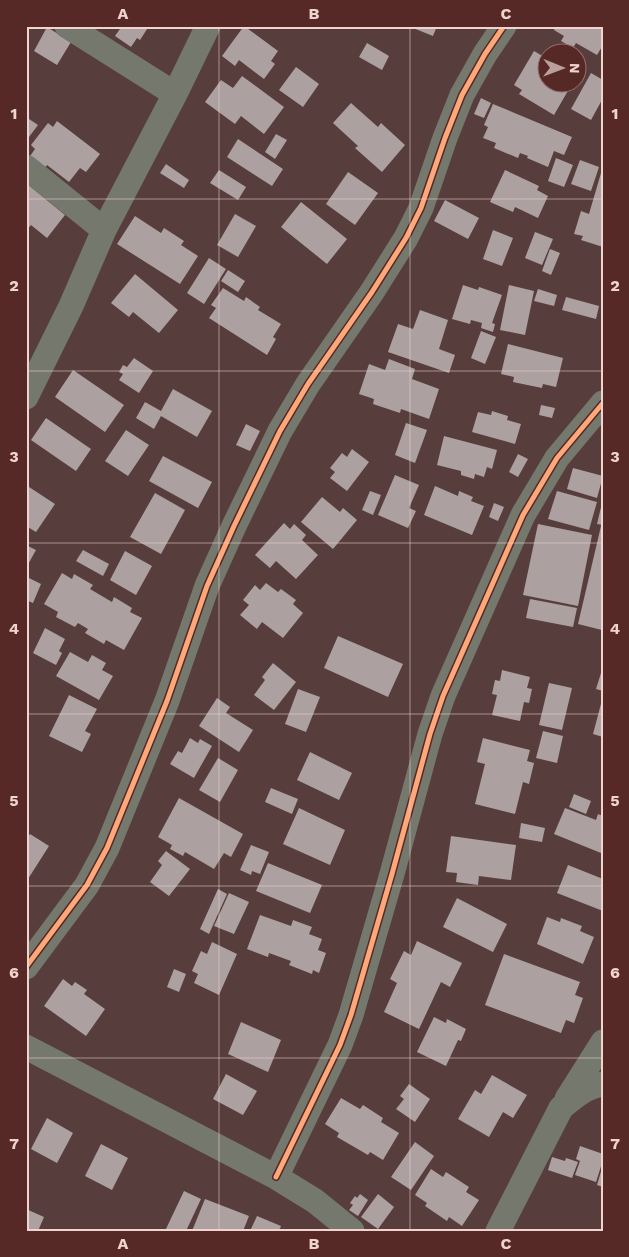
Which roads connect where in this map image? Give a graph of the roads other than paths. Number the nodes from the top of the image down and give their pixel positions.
1 (67, 26) edge
2 (208, 26) edge
3 (504, 26) edge
4 (175, 94) junction
5 (26, 167) edge
6 (104, 230) junction
7 (26, 397) edge
8 (603, 404) edge
9 (26, 967) edge
10 (603, 1042) edge
11 (26, 1047) edge
12 (603, 1084) edge
13 (561, 1108) junction
14 (276, 1177) junction
15 (352, 1231) edge
16 (498, 1231) edge

1 - 4 street
2 - 4 street
3 - 9 street
4 - 6 street
5 - 6 street
6 - 7 street
8 - 14 street
10 - 13 street
11 - 14 street
12 - 13 street
13 - 16 street
14 - 15 street

